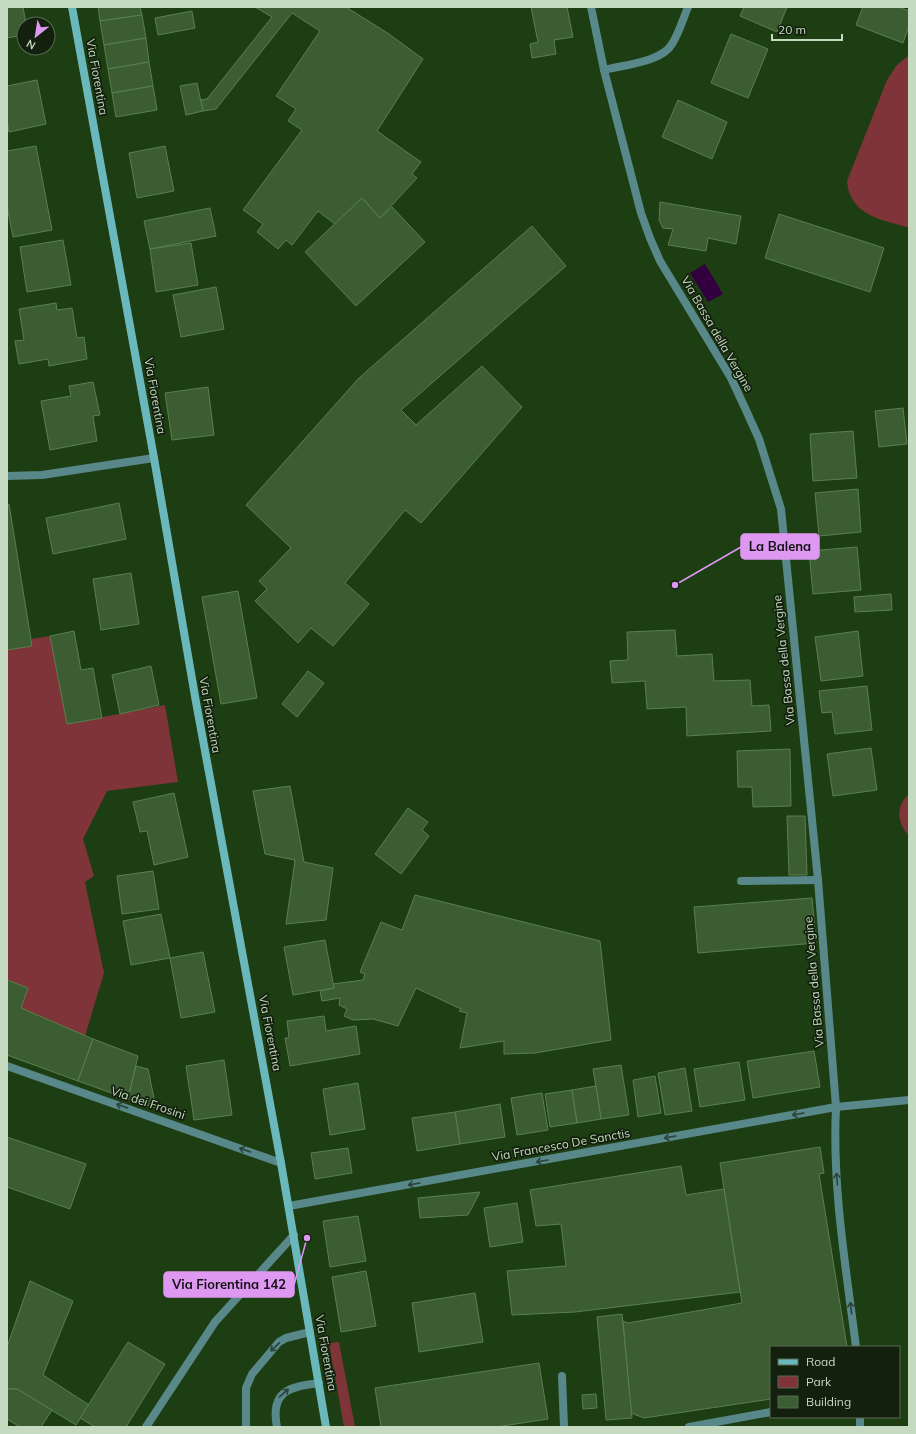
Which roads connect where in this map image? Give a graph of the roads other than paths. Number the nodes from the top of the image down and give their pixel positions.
1 (72, 7) edge
2 (590, 7) edge
3 (688, 7) edge
4 (604, 70) junction
5 (154, 458) junction
6 (7, 476) edge
7 (818, 880) junction
8 (741, 881) dead end
9 (7, 1066) edge
10 (909, 1100) edge
11 (836, 1107) junction
12 (282, 1163) junction
13 (289, 1206) junction
14 (294, 1235) junction
15 (310, 1332) junction
16 (856, 1346) edge
17 (562, 1376) dead end
18 (319, 1383) junction
19 (770, 1412) edge
20 (146, 1427) edge
21 (246, 1427) edge
22 (277, 1427) edge
23 (326, 1427) edge
24 (564, 1427) edge
25 (689, 1427) edge

1 - 5 street, Via Fiorentina
2 - 4 street, Via Bassa della Vergine
3 - 4 street
4 - 7 street, Via Bassa della Vergine
5 - 6 street
5 - 12 street, Via Fiorentina
7 - 8 street
7 - 11 street, Via Bassa della Vergine
12 -> 9 street, Via dei Frosini
10 - 11 street, Via Francesco De Sanctis
11 -> 13 street, Via Francesco De Sanctis
16 -> 11 street, Via Bassa della Vergine
12 - 13 street, Via Fiorentina
13 - 14 street, Via Fiorentina
14 - 15 street, Via Fiorentina
14 - 20 street
15 - 18 street, Via Fiorentina
15 -> 21 street
17 - 24 street
22 -> 18 street
18 - 23 street, Via Fiorentina
19 - 25 street

